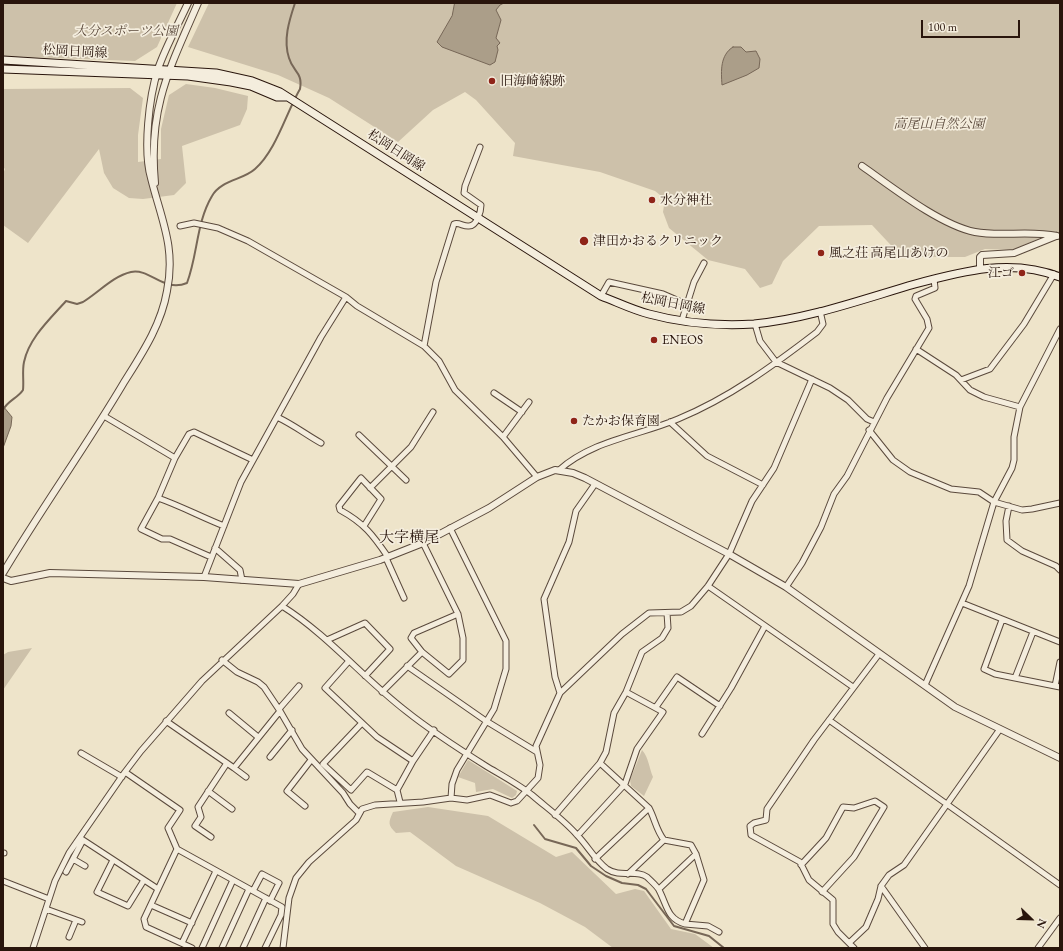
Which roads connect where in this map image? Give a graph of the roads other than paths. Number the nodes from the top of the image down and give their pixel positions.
1 (188, 3) edge
2 (198, 3) edge
3 (3, 60) edge
4 (3, 69) edge
5 (158, 72) junction
6 (168, 72) junction
7 (480, 147) dead end
8 (151, 159) junction
9 (862, 166) dead end
10 (477, 218) junction
11 (180, 226) dead end
12 (1059, 235) edge
13 (704, 264) dead end
14 (980, 268) junction
15 (1057, 276) edge
16 (934, 279) junction
17 (601, 296) junction
18 (346, 297) junction
19 (686, 304) junction
20 (820, 311) junction
21 (682, 320) junction
22 (755, 324) junction
23 (1060, 329) edge
24 (424, 346) junction
25 (916, 349) junction
26 (776, 362) junction
27 (812, 379) junction
28 (961, 380) junction
29 (494, 393) dead end
30 (529, 402) dead end
31 (1020, 407) junction
32 (432, 412) dead end
33 (522, 412) junction
34 (104, 416) junction
35 (277, 417) junction
36 (670, 422) junction
37 (874, 422) junction
38 (869, 430) junction
39 (359, 435) dead end
40 (503, 437) junction
41 (321, 443) dead end
42 (175, 458) junction
43 (253, 460) junction
44 (391, 466) junction
45 (559, 470) junction
46 (537, 477) junction
47 (406, 480) dead end
48 (595, 484) junction
49 (763, 485) junction
50 (370, 488) junction
51 (158, 498) junction
52 (994, 502) junction
53 (1060, 503) edge
54 (1010, 506) junction
55 (224, 526) junction
56 (364, 526) junction
57 (450, 528) junction
58 (423, 543) junction
59 (215, 548) junction
60 (729, 554) junction
61 (211, 557) junction
62 (387, 557) junction
63 (1060, 570) edge
64 (3, 573) edge
65 (204, 577) junction
66 (3, 578) edge
67 (242, 580) junction
68 (299, 584) junction
69 (708, 586) junction
70 (786, 587) junction
71 (404, 598) dead end
72 (962, 603) junction
73 (282, 606) junction
74 (667, 613) junction
75 (458, 614) junction
76 (1002, 620) junction
77 (764, 626) junction
78 (1033, 632) junction
79 (328, 640) junction
80 (1060, 642) edge
81 (422, 652) junction
82 (879, 654) junction
83 (222, 660) junction
84 (349, 661) junction
85 (1060, 662) edge
86 (407, 666) junction
87 (365, 676) junction
88 (1016, 678) junction
89 (925, 685) junction
90 (299, 686) dead end
91 (853, 687) junction
92 (1057, 687) edge
93 (382, 692) junction
94 (626, 692) junction
95 (560, 693) junction
96 (720, 706) junction
97 (656, 707) junction
98 (280, 710) junction
99 (229, 714) dead end
100 (829, 720) junction
101 (166, 721) junction
102 (486, 722) junction
103 (362, 724) junction
104 (1000, 729) junction
105 (292, 730) junction
106 (434, 730) junction
107 (702, 734) dead end
108 (258, 737) junction
109 (537, 752) junction
110 (81, 753) dead end
111 (467, 753) junction
112 (270, 757) dead end
113 (1060, 758) edge
114 (311, 760) junction
115 (413, 761) junction
116 (227, 763) junction
117 (600, 763) junction
118 (234, 768) junction
119 (123, 774) junction
120 (246, 777) dead end
121 (625, 784) junction
122 (397, 790) junction
123 (526, 791) junction
124 (208, 792) junction
125 (451, 798) junction
126 (400, 802) junction
127 (946, 805) junction
128 (305, 806) dead end
129 (649, 808) junction
130 (232, 809) dead end
131 (359, 813) junction
132 (555, 815) junction
133 (578, 835) junction
134 (211, 837) dead end
135 (81, 839) junction
136 (664, 840) junction
137 (177, 849) junction
138 (696, 854) junction
139 (73, 859) junction
140 (595, 859) junction
141 (113, 860) junction
142 (801, 865) junction
143 (85, 866) dead end
144 (216, 871) junction
145 (66, 872) dead end
146 (627, 875) junction
147 (144, 880) junction
148 (233, 880) junction
149 (3, 881) edge
150 (1060, 885) edge
151 (880, 886) junction
152 (158, 889) junction
153 (659, 889) junction
154 (251, 890) junction
155 (822, 892) junction
156 (50, 899) junction
157 (268, 900) junction
158 (151, 905) junction
159 (46, 909) junction
160 (1060, 918) edge
161 (76, 920) junction
162 (82, 922) dead end
163 (192, 923) junction
164 (685, 924) junction
165 (719, 932) dead end
166 (69, 937) dead end
167 (849, 943) junction
168 (182, 944) junction
169 (33, 948) edge
170 (192, 948) edge
171 (202, 948) edge
172 (222, 948) edge
173 (243, 948) edge
174 (265, 948) edge
175 (283, 948) edge
176 (854, 948) edge
177 (925, 948) edge
178 (1038, 948) edge

1 - 5 street
2 - 6 street
3 - 5 main road, 松岡日岡線
4 - 5 main road, 松岡日岡線
5 - 6 main road, 松岡日岡線
5 - 8 street
6 - 8 street
6 - 10 main road, 松岡日岡線
7 - 10 street
8 - 34 street
9 - 12 street
10 - 17 main road, 松岡日岡線
10 - 24 street
11 - 18 street
12 - 14 street
13 - 19 street
14 - 15 main road, 松岡日岡線
14 - 16 main road, 松岡日岡線
15 - 28 street
16 - 20 main road, 松岡日岡線
16 - 25 street
17 - 19 street
17 - 21 main road, 松岡日岡線
18 - 24 street
18 - 35 street
19 - 21 street
20 - 22 main road, 松岡日岡線
20 - 26 street
21 - 22 main road, 松岡日岡線
22 - 26 street
23 - 31 street
24 - 40 street
25 - 28 street
25 - 37 street
26 - 27 street
26 - 36 street
27 - 37 street
27 - 49 street
28 - 31 street
29 - 33 street
30 - 33 street
31 - 52 street
32 - 44 street
33 - 40 street
34 - 42 street
34 - 64 street
35 - 41 street
35 - 43 street
36 - 45 street
36 - 49 street
37 - 38 street
38 - 52 street
38 - 70 street
39 - 44 street
40 - 46 street
42 - 43 street
42 - 51 street
43 - 55 street
44 - 47 street
44 - 50 street
45 - 46 street
45 - 48 street
46 - 57 street
48 - 60 street
48 - 95 street
49 - 60 street
50 - 56 street
50 - 56 street
51 - 55 street
51 - 61 street
52 - 54 street
52 - 72 street
53 - 54 street
54 - 63 street
55 - 59 street
56 - 62 street
57 - 58 street
57 - 102 street
58 - 62 street
58 - 75 street
59 - 61 street
59 - 67 street
60 - 69 street
60 - 70 street
61 - 65 street
62 - 68 street
62 - 71 street
65 - 66 street
65 - 67 street
67 - 68 street
68 - 73 street
69 - 74 street
69 - 77 street
70 - 82 street
72 - 76 street
72 - 89 street
73 - 79 street
73 - 83 street
74 - 94 street
74 - 95 street
75 - 81 street
75 - 81 street
76 - 78 street
76 - 88 street
77 - 91 street
77 - 96 street
78 - 80 street
78 - 88 street
79 - 84 street
79 - 87 street
81 - 86 street
82 - 89 street
82 - 91 street
83 - 98 street
83 - 101 street
84 - 87 street
84 - 103 street
85 - 92 street
86 - 93 street
86 - 102 street
87 - 93 street
88 - 92 street
89 - 104 street
90 - 98 street
91 - 100 street
93 - 106 street
94 - 97 street
94 - 117 street
95 - 109 street
96 - 97 street
96 - 107 street
97 - 121 street
98 - 105 street
98 - 108 street
99 - 108 street
100 - 127 street
100 - 142 street
101 - 116 street
101 - 119 street
102 - 109 street
102 - 111 street
103 - 115 street
103 - 122 street
104 - 113 street
104 - 127 street
105 - 112 street
105 - 114 street
106 - 111 street
106 - 115 street
108 - 118 street
109 - 123 street
110 - 119 street
111 - 123 street
111 - 125 street
114 - 128 street
114 - 131 street
115 - 122 street
116 - 118 street
116 - 124 street
117 - 121 street
117 - 132 street
118 - 120 street
119 - 135 street
119 - 137 street
121 - 129 street
121 - 133 street
122 - 126 street
123 - 125 street
123 - 132 street
124 - 130 street
124 - 134 street
125 - 126 street
126 - 131 street
127 - 150 street
127 - 151 street
129 - 136 street
129 - 140 street
131 - 175 street
132 - 133 street
133 - 140 street
135 - 139 street
135 - 141 street
135 - 156 street
136 - 138 street
136 - 146 street
137 - 144 street
137 - 152 street
138 - 153 street
138 - 164 street
139 - 143 street
139 - 145 street
140 - 146 street
141 - 147 street
141 - 147 street
142 - 155 street
142 - 155 street
144 - 148 street
144 - 163 street
146 - 153 street
147 - 152 street
148 - 154 street
148 - 171 street
149 - 156 street
151 - 167 street
151 - 177 street
152 - 158 street
153 - 164 street
154 - 157 street
154 - 157 street
154 - 172 street
155 - 167 street
156 - 159 street
157 - 173 street
157 - 174 street
158 - 163 street
158 - 168 street
159 - 161 street
159 - 169 street
160 - 178 street
161 - 162 street
161 - 166 street
163 - 168 street
164 - 165 street
167 - 176 street
168 - 170 street

